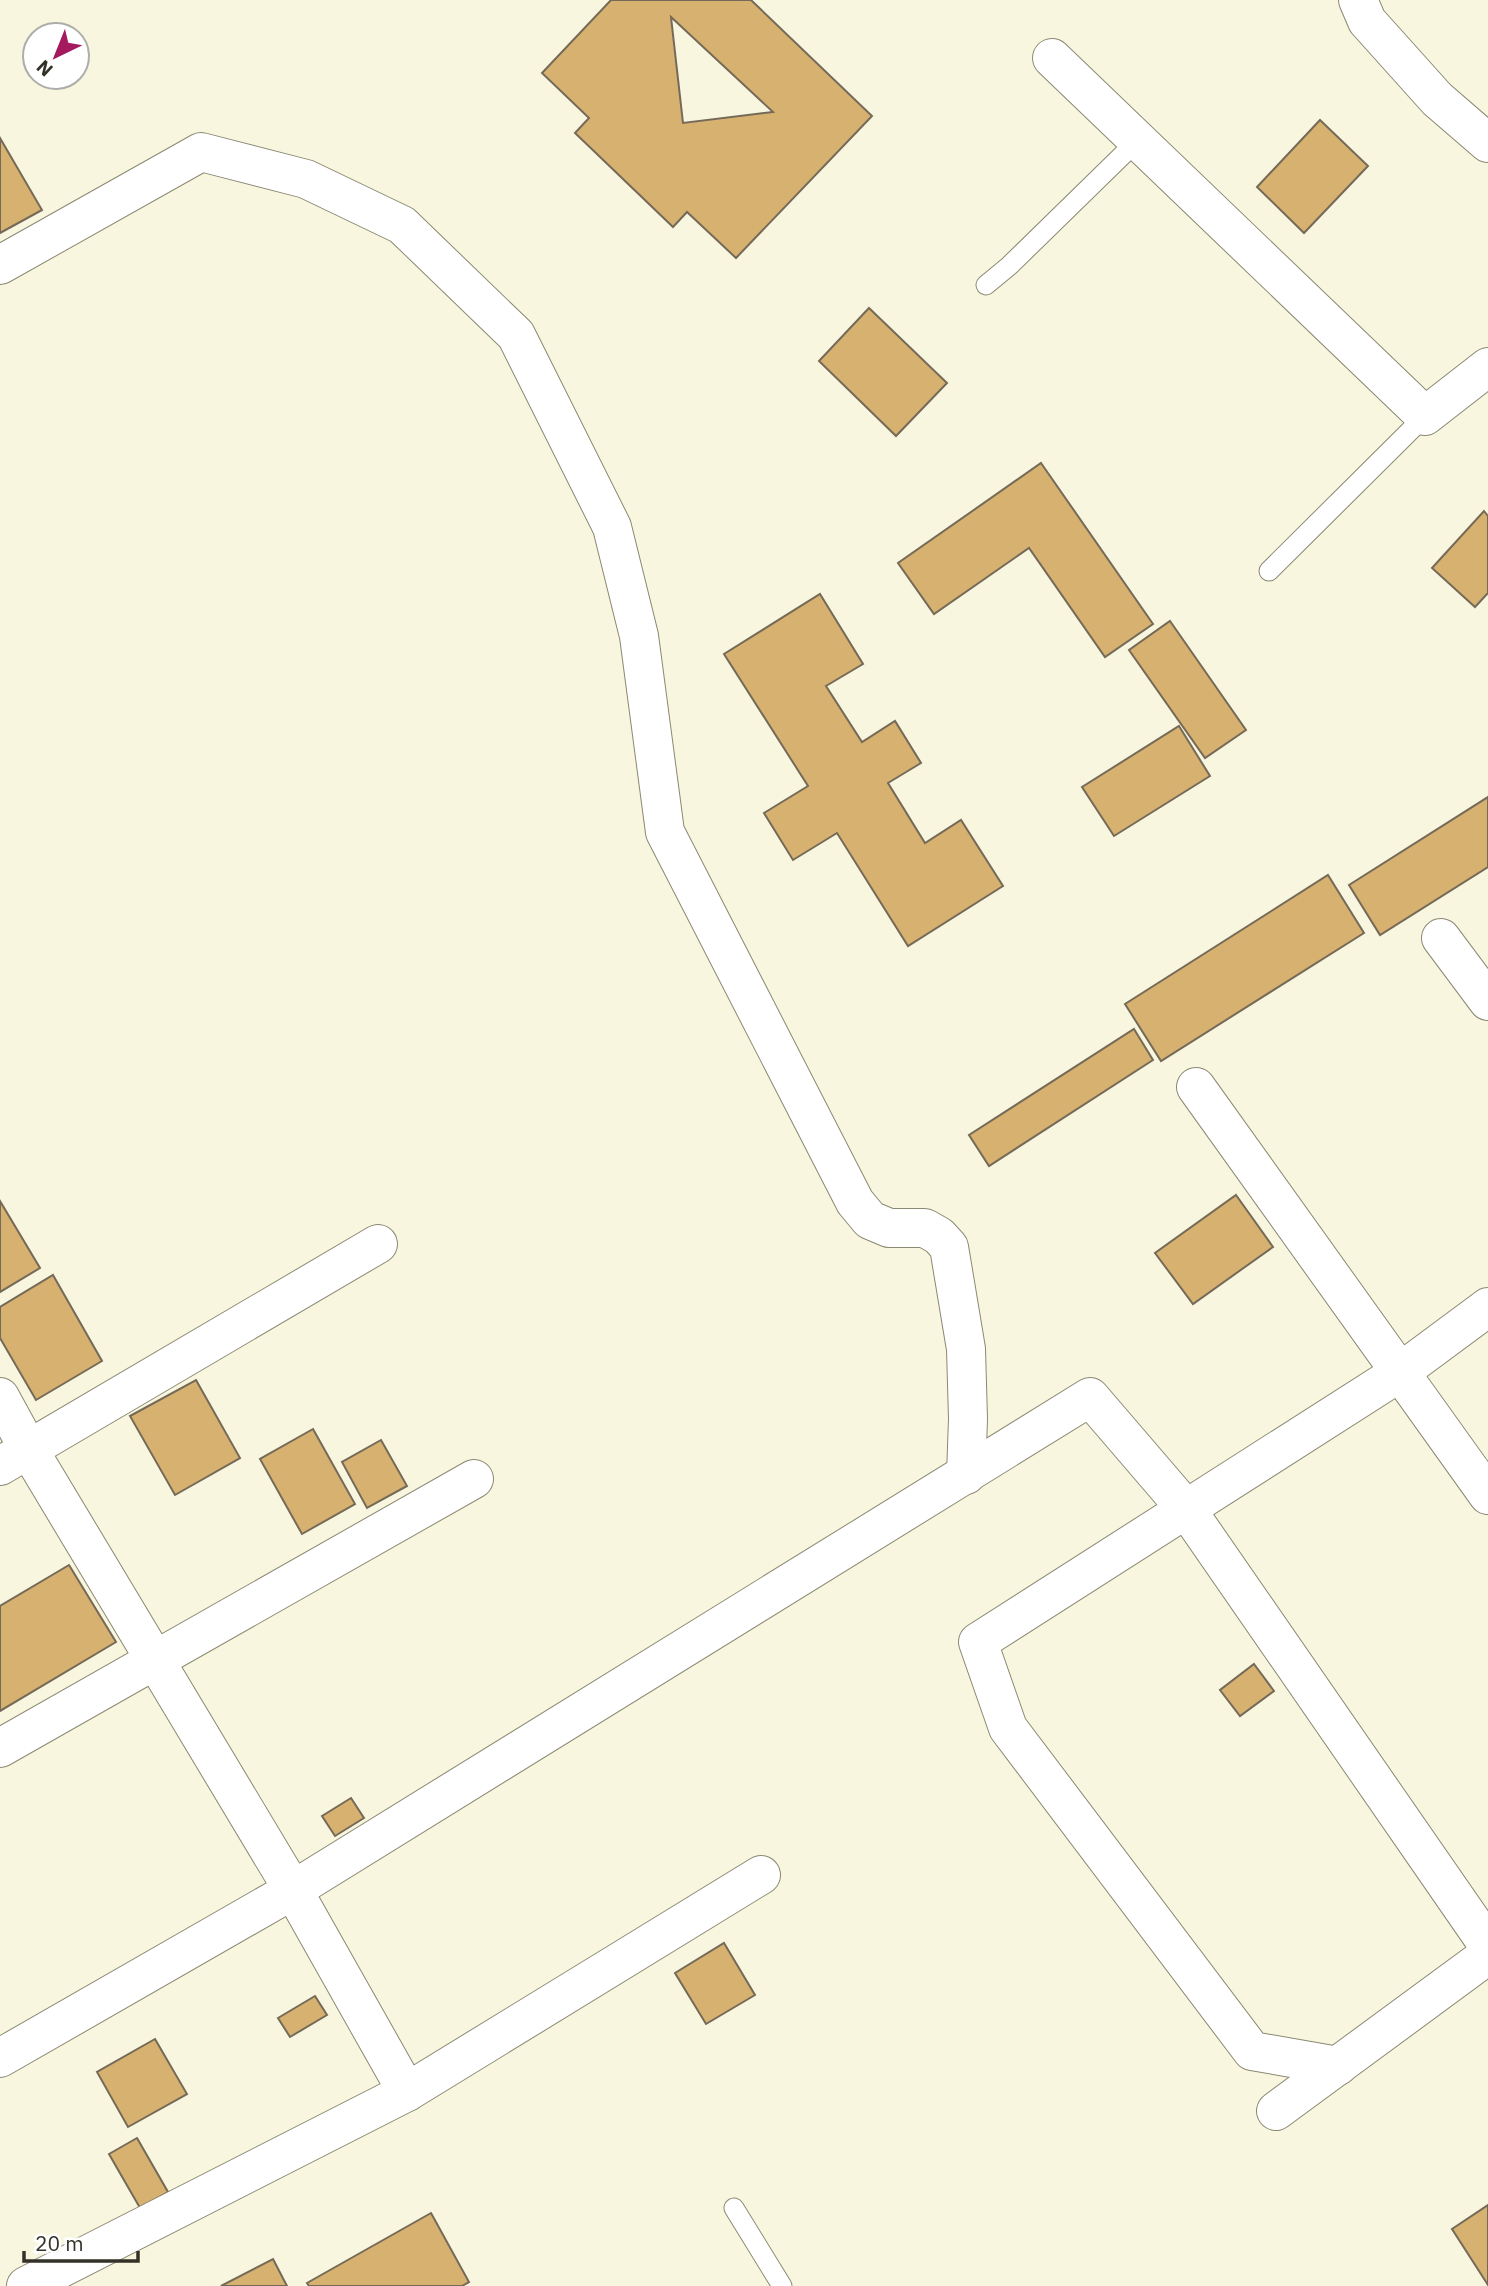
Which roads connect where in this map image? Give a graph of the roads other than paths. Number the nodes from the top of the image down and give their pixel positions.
1 (1358, 0) edge
2 (1052, 58) dead end
3 (1138, 140) junction
4 (1488, 143) edge
5 (0, 265) edge
6 (986, 285) dead end
7 (1488, 367) edge
8 (1425, 416) junction
9 (1269, 572) dead end
10 (1441, 938) dead end
11 (1488, 1001) edge
12 (1196, 1087) dead end
13 (378, 1244) dead end
14 (1488, 1307) edge
15 (1399, 1373) junction
16 (0, 1397) edge
17 (15, 1458) edge
18 (965, 1475) junction
19 (474, 1479) dead end
20 (1488, 1494) edge
21 (1187, 1510) junction
22 (155, 1659) junction
23 (0, 1748) edge
24 (761, 1875) dead end
25 (293, 1890) junction
26 (1488, 1945) edge
27 (1488, 1955) edge
28 (0, 2058) edge
29 (1338, 2066) junction
30 (407, 2092) junction
31 (1276, 2111) dead end
32 (734, 2208) dead end
33 (26, 2286) edge
34 (782, 2286) edge

1 - 4 street
2 - 3 street
3 - 6 lane
3 - 8 street
5 - 18 street
7 - 8 street
8 - 9 lane
10 - 11 street
12 - 15 street
13 - 17 street
14 - 15 street
15 - 20 street
15 - 21 street
16 - 17 street
17 - 22 street
18 - 21 street
18 - 25 street
19 - 22 street
21 - 26 street
21 - 29 street
22 - 23 street
22 - 25 street
24 - 30 street
25 - 28 street
25 - 30 street
27 - 29 street
29 - 31 street
30 - 33 street
32 - 34 lane

